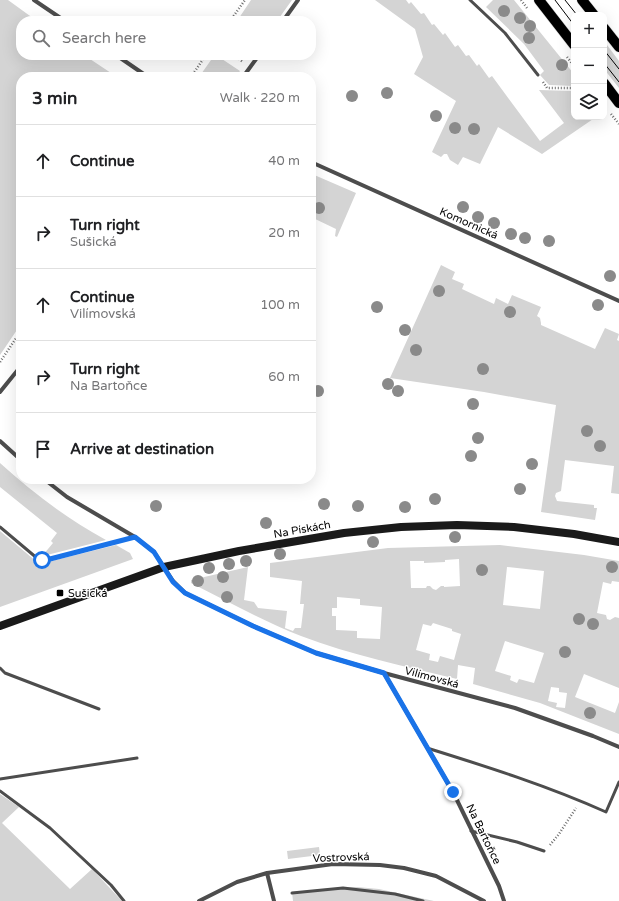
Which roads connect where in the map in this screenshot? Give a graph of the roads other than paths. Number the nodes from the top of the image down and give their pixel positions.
1 (34, 0) edge
2 (298, 0) edge
3 (470, 0) edge
4 (539, 0) edge
5 (582, 0) edge
6 (592, 12) edge
7 (58, 16) edge
8 (287, 16) edge
9 (607, 32) edge
10 (571, 41) edge
11 (619, 47) edge
12 (123, 60) edge
13 (255, 60) edge
14 (141, 72) edge
15 (247, 72) edge
16 (538, 75) road end
17 (605, 84) edge
18 (619, 103) edge
19 (316, 164) edge
20 (619, 301) edge
21 (16, 372) edge
22 (0, 392) edge
23 (0, 441) edge
24 (16, 455) edge
25 (50, 484) edge
26 (0, 527) edge
27 (135, 537) junction
28 (619, 542) edge
29 (164, 567) junction
30 (0, 626) edge
31 (0, 668) edge
32 (384, 673) junction
33 (99, 709) dead end
34 (619, 747) edge
35 (427, 748) junction
36 (137, 758) dead end
37 (0, 779) edge
38 (619, 782) edge
39 (0, 792) edge
40 (471, 830) junction
41 (544, 851) road end
42 (267, 873) junction
43 (292, 893) dead end
44 (124, 901) edge
45 (199, 901) edge
46 (274, 901) edge
47 (423, 901) edge
48 (484, 901) edge
49 (504, 901) edge

1 - 7 street
2 - 8 street
3 - 16 lane
4 - 10 main road
5 - 6 main road
9 - 11 main road
12 - 14 street
13 - 15 street
17 - 18 main road
19 - 20 street, Komornická
21 - 22 street
23 - 24 street
25 - 27 street
26 - 27 lane
27 - 29 street
28 - 29 street, Na Pískách
29 - 30 street, Na Pískách
29 - 32 street, Vilímovská
31 - 33 lane
32 - 34 street, Vilímovská
32 - 35 street, Na Bartoňce
35 - 38 lane
35 - 40 street, Na Bartoňce
36 - 37 lane
39 - 44 lane
40 - 41 lane
40 - 49 street, Na Bartoňce
42 - 45 street, Vostrovská
42 - 46 street
42 - 48 street, Vostrovská
43 - 47 lane

